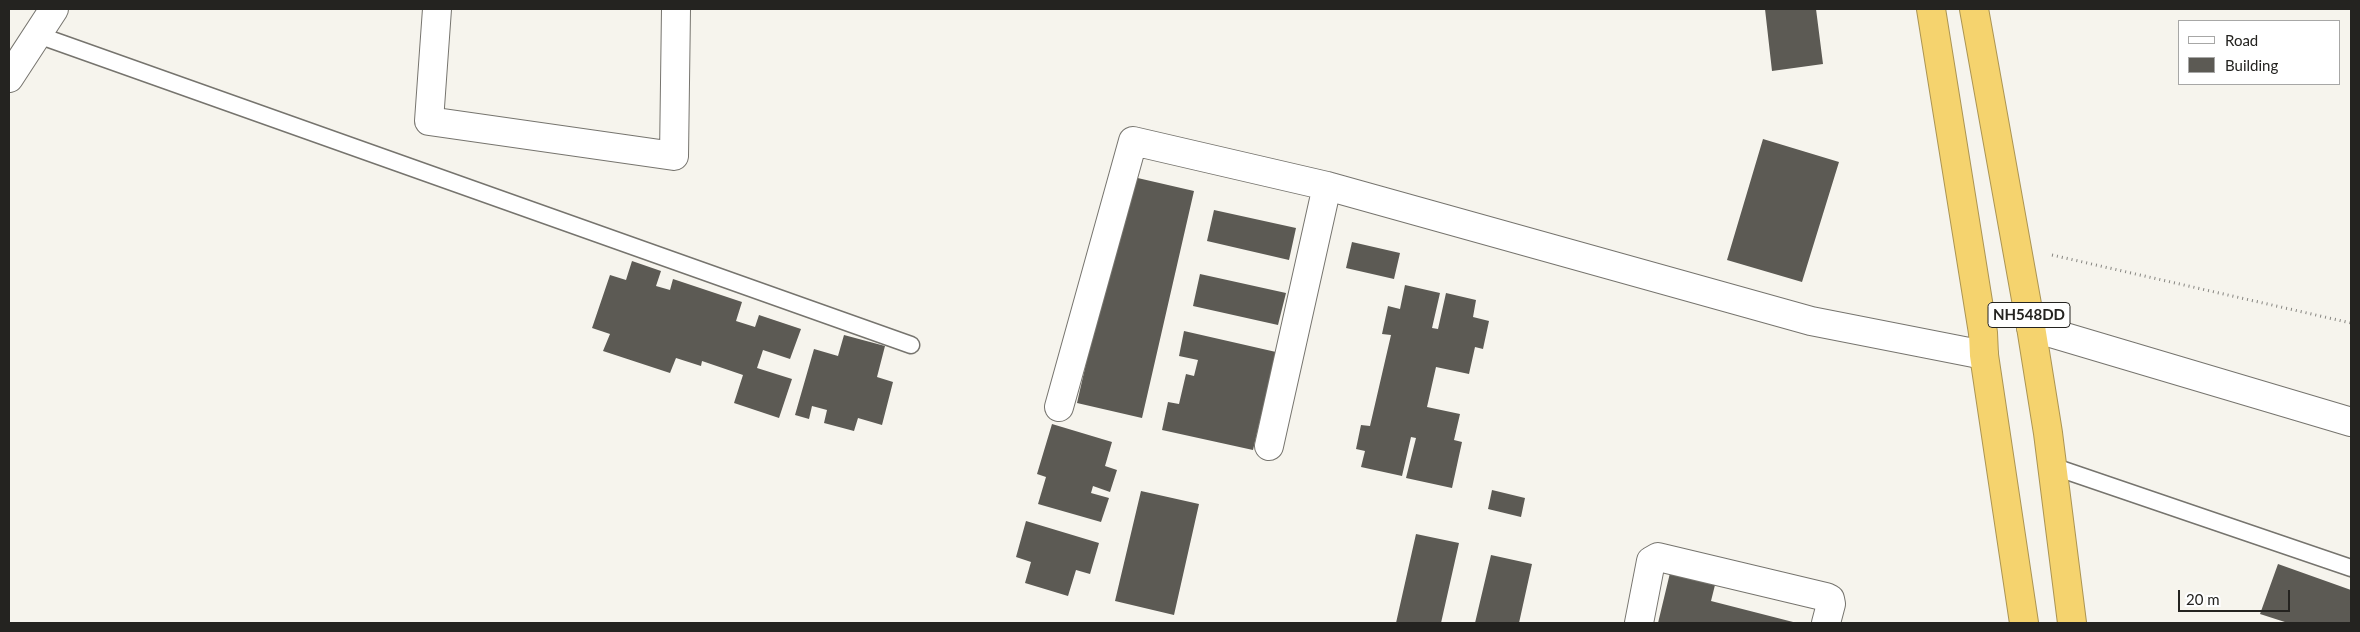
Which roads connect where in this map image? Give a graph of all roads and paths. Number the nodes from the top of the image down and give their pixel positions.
1 (54, 9) edge
2 (436, 9) edge
3 (676, 9) edge
4 (1931, 9) edge
5 (1974, 9) edge
6 (38, 35) junction
7 (9, 78) edge
8 (1327, 186) junction
9 (2015, 247) junction
10 (2351, 323) edge
11 (2031, 327) junction
12 (911, 345) dead end
13 (1984, 355) junction
14 (1059, 407) dead end
15 (2351, 422) edge
16 (1269, 446) dead end
17 (2052, 466) junction
18 (2351, 568) edge
19 (1639, 623) edge
20 (1826, 623) edge
21 (2024, 623) edge
22 (2072, 623) edge

1 - 6 street
2 - 3 street
4 - 13 highway, NH548DD
5 - 9 highway, NH548DD
6 - 7 street
6 - 12 lane
8 - 13 street
8 - 14 street
8 - 16 street
9 - 10 path
9 - 11 highway, NH548DD
11 - 15 street
11 - 17 highway, NH548DD
13 - 21 highway, NH548DD
17 - 18 lane
17 - 22 highway, NH548DD
19 - 20 street

